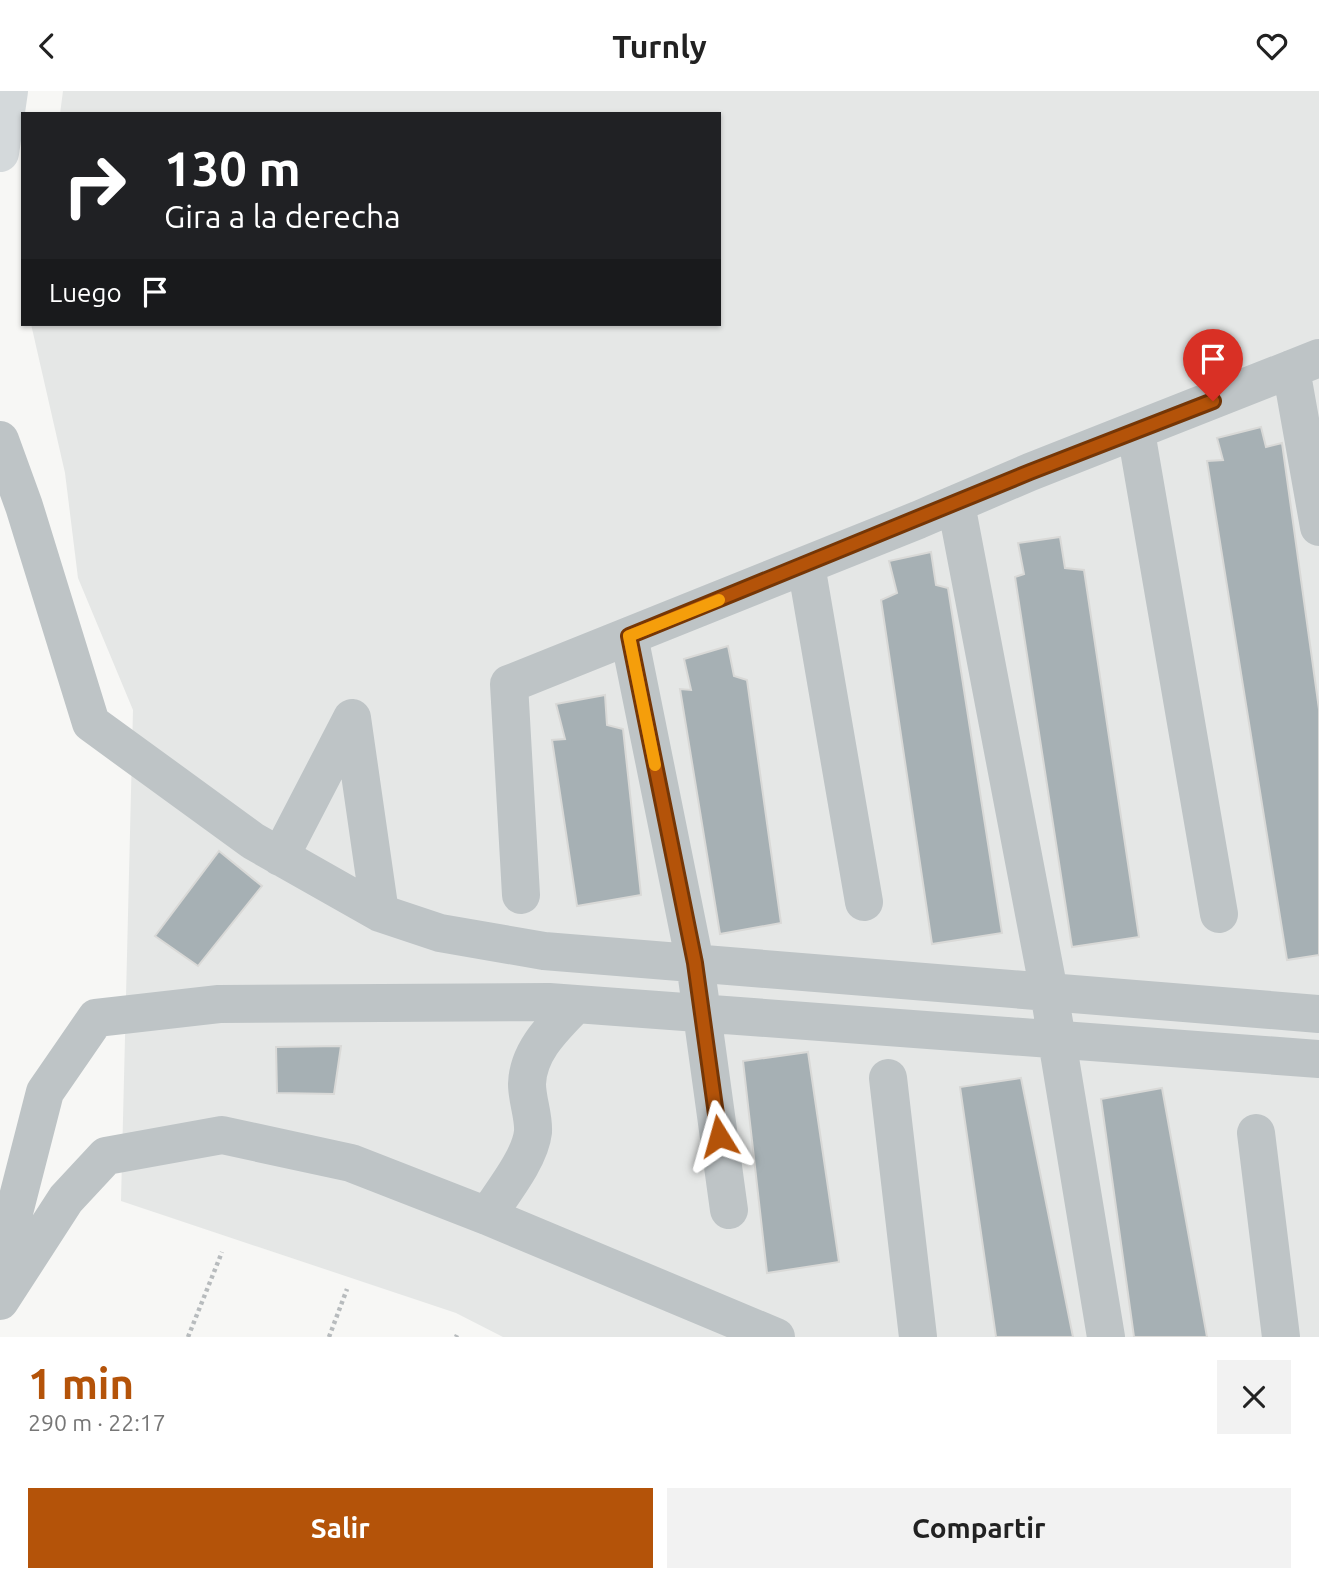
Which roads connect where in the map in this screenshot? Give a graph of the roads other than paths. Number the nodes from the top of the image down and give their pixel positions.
1 (9, 91) edge
2 (0, 153) edge
3 (1305, 364) edge
4 (1136, 432) junction
5 (0, 440) edge
6 (956, 505) junction
7 (1319, 527) edge
8 (806, 565) junction
9 (629, 636) junction
10 (280, 857) junction
11 (521, 895) dead end
12 (864, 902) dead end
13 (380, 913) junction
14 (1219, 914) dead end
15 (695, 963) junction
16 (1049, 992) junction
17 (576, 1004) junction
18 (702, 1013) junction
19 (1319, 1014) edge
20 (1056, 1040) junction
21 (1319, 1059) edge
22 (887, 1078) dead end
23 (1256, 1133) dead end
24 (729, 1210) dead end
25 (487, 1216) junction
26 (0, 1267) edge
27 (0, 1301) edge
28 (776, 1337) edge
29 (918, 1337) edge
30 (1106, 1337) edge
31 (1282, 1337) edge

1 - 2 main road
3 - 4 lane
3 - 7 lane
4 - 6 lane
4 - 14 lane
5 - 10 lane
6 - 8 lane
6 - 16 lane
8 - 9 lane
8 - 12 lane
9 - 11 lane
9 - 15 lane
10 - 13 lane
10 - 13 lane
13 - 15 lane
15 - 16 lane
15 - 18 lane
16 - 19 lane
16 - 20 lane
17 - 18 lane
17 - 25 lane
17 - 26 lane
18 - 20 lane
18 - 24 lane
20 - 21 lane
20 - 30 lane
22 - 29 lane
23 - 31 lane
25 - 27 lane
25 - 28 lane

